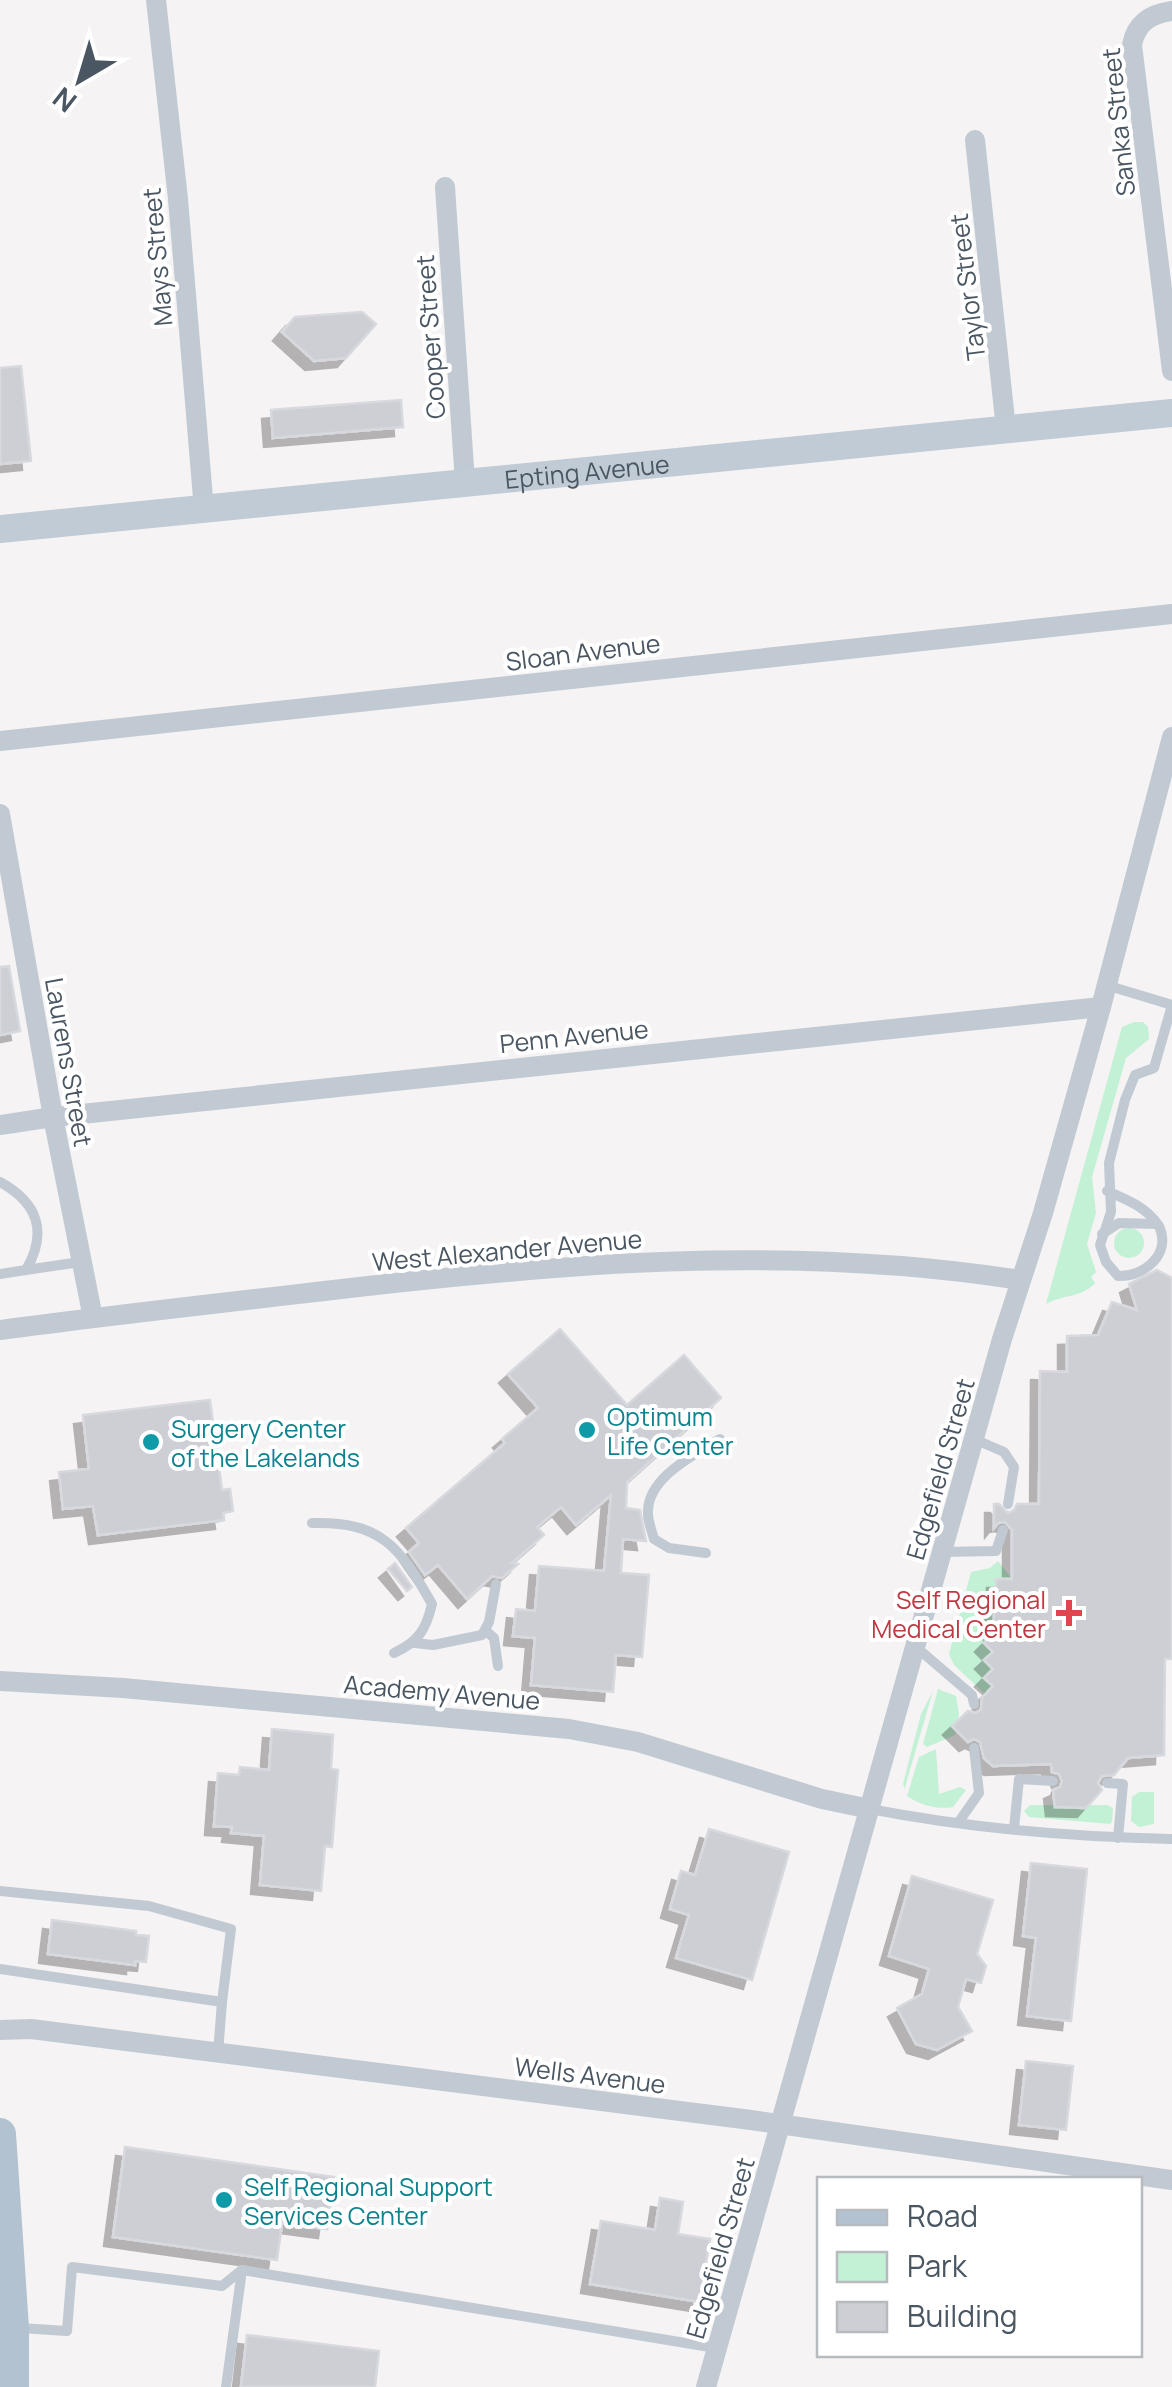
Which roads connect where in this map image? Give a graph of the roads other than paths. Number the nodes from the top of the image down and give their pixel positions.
1 (156, 0) edge
2 (1172, 11) edge
3 (975, 140) dead end
4 (445, 187) dead end
5 (1172, 371) edge
6 (1172, 413) edge
7 (1006, 429) junction
8 (464, 482) junction
9 (204, 510) junction
10 (0, 529) edge
11 (1172, 614) edge
12 (1172, 737) edge
13 (0, 740) edge
14 (1, 821) edge
15 (1106, 985) junction
16 (1172, 1005) edge
17 (1101, 1006) junction
18 (53, 1117) junction
19 (0, 1125) edge
20 (0, 1182) edge
21 (1107, 1191) junction
22 (1157, 1224) junction
23 (1102, 1234) junction
24 (80, 1262) junction
25 (26, 1270) junction
26 (0, 1274) edge
27 (1020, 1280) junction
28 (93, 1318) junction
29 (0, 1330) edge
30 (974, 1439) junction
31 (720, 1440) dead end
32 (1008, 1504) dead end
33 (312, 1523) dead end
34 (1003, 1530) dead end
35 (942, 1552) junction
36 (706, 1553) dead end
37 (496, 1584) dead end
38 (485, 1630) junction
39 (414, 1644) junction
40 (916, 1646) junction
41 (394, 1654) dead end
42 (498, 1666) dead end
43 (0, 1682) edge
44 (974, 1704) dead end
45 (974, 1748) dead end
46 (1053, 1781) dead end
47 (1107, 1783) dead end
48 (870, 1808) junction
49 (958, 1823) junction
50 (1014, 1828) junction
51 (1118, 1838) junction
52 (1172, 1839) edge
53 (0, 1892) edge
54 (0, 1969) edge
55 (222, 2002) junction
56 (0, 2030) edge
57 (218, 2053) junction
58 (780, 2126) junction
59 (0, 2134) edge
60 (1172, 2180) edge
61 (242, 2270) junction
62 (13, 2328) junction
63 (717, 2348) junction
64 (13, 2387) edge
65 (226, 2387) edge
66 (706, 2387) edge

1 - 9 street, Mays Street
2 - 5 street, Sanka Street
3 - 7 street, Taylor Street
4 - 8 street, Cooper Street
6 - 7 street, Epting Avenue
7 - 8 street, Epting Avenue
8 - 9 street, Epting Avenue
9 - 10 street, Epting Avenue
11 - 13 street, Sloan Avenue
12 - 15 street, Edgefield Street
14 - 18 street, Laurens Street
15 - 16 lane
15 - 17 street, Edgefield Street
16 - 21 lane
17 - 18 street, Penn Avenue
17 - 27 street, Edgefield Street
18 - 19 street, Penn Avenue
18 - 24 street, Laurens Street
20 - 25 lane
21 - 22 lane
21 - 23 lane
22 - 23 lane
22 - 23 lane
24 - 25 lane
24 - 28 street, Laurens Street
25 - 26 lane
27 - 28 street, West Alexander Avenue
27 - 30 street, Edgefield Street
28 - 29 street, West Alexander Avenue
30 - 32 lane
30 - 35 street, Edgefield Street
31 - 36 lane
33 - 39 lane
34 - 35 lane
35 - 40 street, Edgefield Street
37 - 38 lane
38 - 39 lane
38 - 42 lane
39 - 41 lane
40 - 44 lane
40 - 48 street, Edgefield Street
43 - 48 street, Academy Avenue
45 - 49 lane
46 - 50 lane
47 - 51 lane
48 - 49 lane
48 - 58 street, Edgefield Street
49 - 50 lane
50 - 51 lane
51 - 52 lane
53 - 55 lane
54 - 55 lane
55 - 57 lane
56 - 57 street, Wells Avenue
57 - 58 street, Wells Avenue
58 - 60 street, Wells Avenue
58 - 63 street, Edgefield Street
59 - 62 main road
61 - 62 lane
61 - 63 lane
61 - 65 lane
62 - 64 main road
63 - 66 street, Edgefield Street

